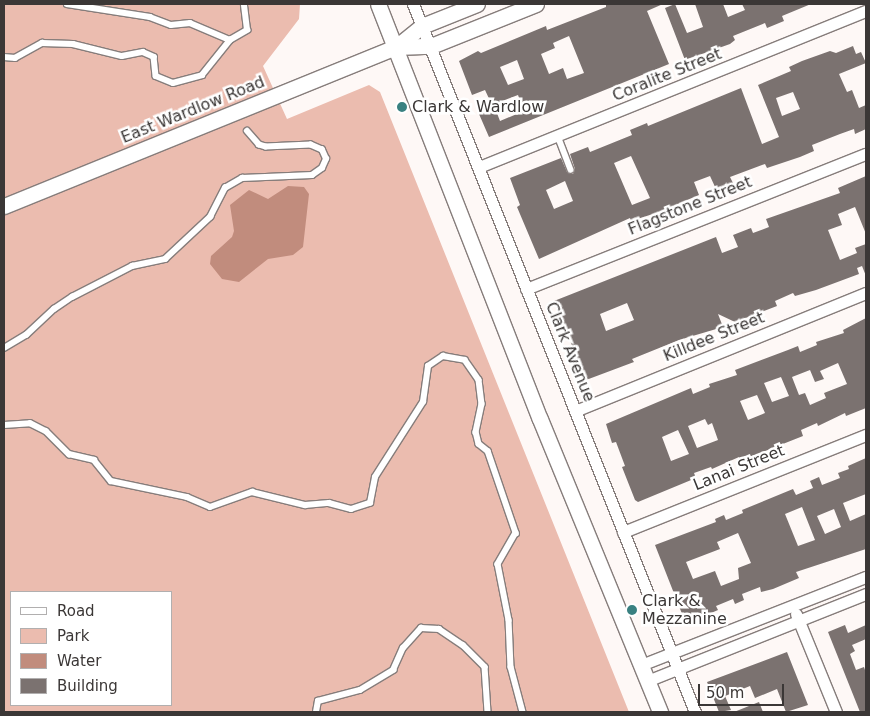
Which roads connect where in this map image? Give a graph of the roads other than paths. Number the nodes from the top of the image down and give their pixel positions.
1 (67, 4) edge
2 (244, 4) edge
3 (378, 4) edge
4 (413, 4) edge
5 (477, 4) edge
6 (536, 4) edge
7 (866, 11) edge
8 (422, 26) junction
9 (230, 40) junction
10 (431, 46) junction
11 (396, 47) junction
12 (4, 57) edge
13 (247, 131) dead end
14 (558, 136) junction
15 (866, 154) edge
16 (479, 168) junction
17 (571, 170) dead end
18 (4, 206) edge
19 (526, 289) junction
20 (866, 293) edge
21 (4, 348) edge
22 (575, 411) junction
23 (4, 425) edge
24 (866, 435) edge
25 (623, 532) junction
26 (866, 577) edge
27 (866, 594) edge
28 (793, 605) junction
29 (799, 621) junction
30 (671, 652) junction
31 (640, 664) junction
32 (678, 669) junction
33 (648, 681) junction
34 (316, 712) edge
35 (488, 712) edge
36 (523, 712) edge
37 (660, 712) edge
38 (695, 712) edge
39 (836, 712) edge

1 - 9 lane
2 - 9 lane
3 - 11 main road
4 - 8 street, Clark Avenue
5 - 8 main road, East Wardlow Road
6 - 10 main road, East Wardlow Road
7 - 14 street, Coralite Street
8 - 10 street, Clark Avenue
8 - 11 main road, East Wardlow Road
9 - 12 lane
10 - 11 main road, East Wardlow Road
10 - 16 street, Clark Avenue
11 - 18 main road, East Wardlow Road
11 - 31 main road
13 - 21 lane
14 - 16 street, Coralite Street
14 - 17 lane
15 - 19 street, Flagstone Street
16 - 19 street, Clark Avenue
19 - 22 street, Clark Avenue
20 - 22 street, Killdee Street
22 - 25 street, Clark Avenue
23 - 36 lane
24 - 25 street, Lanai Street
25 - 30 street, Clark Avenue
26 - 28 street
27 - 29 street
28 - 29 street
28 - 30 street
29 - 32 street
29 - 39 street
30 - 31 street
30 - 32 street, Clark Avenue
31 - 33 main road
32 - 33 street
32 - 38 street, Clark Avenue
33 - 37 main road
34 - 35 lane

